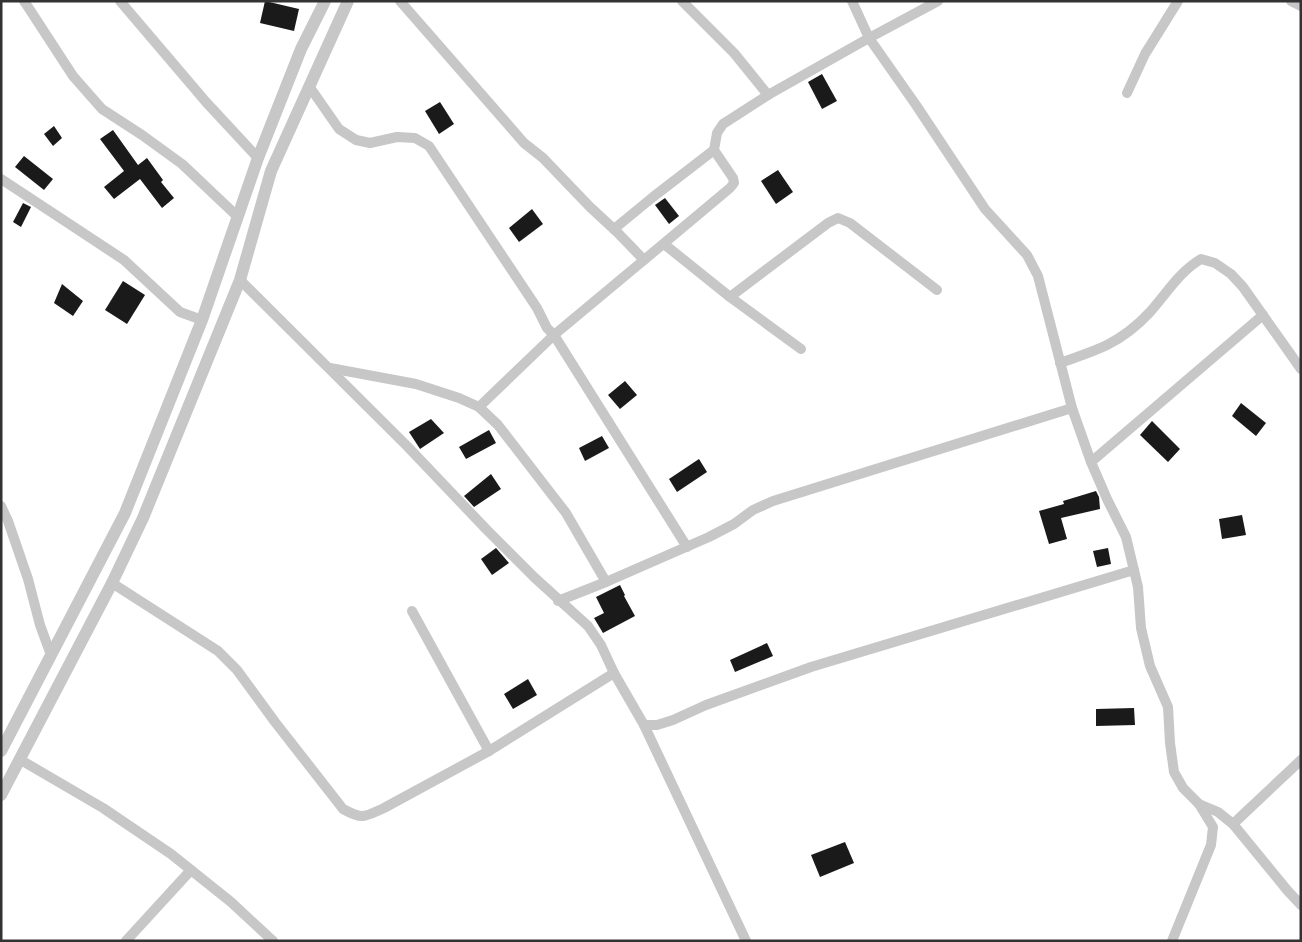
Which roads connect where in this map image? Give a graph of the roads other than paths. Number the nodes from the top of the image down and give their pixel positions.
1 (24, 1) edge
2 (120, 1) edge
3 (325, 1) edge
4 (348, 1) edge
5 (400, 1) edge
6 (682, 1) edge
7 (852, 1) edge
8 (938, 1) edge
9 (1178, 1) edge
10 (1291, 1) edge
11 (1301, 6) edge
12 (869, 38) junction
13 (309, 86) junction
14 (1127, 93) dead end
15 (768, 95) junction
16 (714, 150) junction
17 (258, 158) junction
18 (1, 179) edge
19 (238, 218) junction
20 (614, 229) junction
21 (664, 244) junction
22 (644, 260) junction
23 (240, 280) junction
24 (937, 290) dead end
25 (730, 297) junction
26 (1263, 316) junction
27 (202, 320) junction
28 (554, 335) junction
29 (801, 349) dead end
30 (1060, 363) junction
31 (329, 368) junction
32 (1301, 369) edge
33 (479, 407) junction
34 (1072, 408) junction
35 (1091, 462) junction
36 (1, 506) edge
37 (687, 547) junction
38 (1134, 570) junction
39 (606, 582) junction
40 (112, 583) junction
41 (558, 600) junction
42 (412, 611) dead end
43 (52, 654) junction
44 (614, 673) junction
45 (644, 725) junction
46 (1, 751) edge
47 (489, 751) junction
48 (19, 759) junction
49 (1301, 760) edge
50 (1, 795) edge
51 (1200, 804) junction
52 (1233, 824) junction
53 (191, 870) junction
54 (1301, 905) edge
55 (269, 939) edge
56 (126, 941) edge
57 (746, 941) edge
58 (1172, 941) edge

1 - 19 street
2 - 17 street
3 - 17 street
4 - 13 street
5 - 20 street
6 - 15 street
7 - 12 street
8 - 12 street
9 - 14 street
10 - 11 street
12 - 15 street
12 - 30 street
13 - 23 street
13 - 28 street
15 - 16 street
16 - 20 street
16 - 21 street
17 - 19 street
18 - 27 street
19 - 27 street
20 - 22 street
21 - 22 street
21 - 25 street
22 - 28 street
23 - 31 street
23 - 40 street
24 - 25 street
25 - 29 street
26 - 30 street
26 - 32 street
26 - 35 street
27 - 43 street
28 - 33 street
28 - 37 street
30 - 34 street
31 - 33 street
31 - 41 street
33 - 39 street
34 - 35 street
34 - 37 street
35 - 38 street
36 - 43 street
37 - 39 street
38 - 45 street
38 - 51 street
39 - 41 street
40 - 47 street
40 - 48 street
41 - 44 street
42 - 47 street
43 - 46 street
44 - 45 street
44 - 47 street
45 - 57 street
48 - 50 street
48 - 53 street
49 - 52 street
51 - 52 street
51 - 58 street
52 - 54 street
53 - 55 street
53 - 56 street

